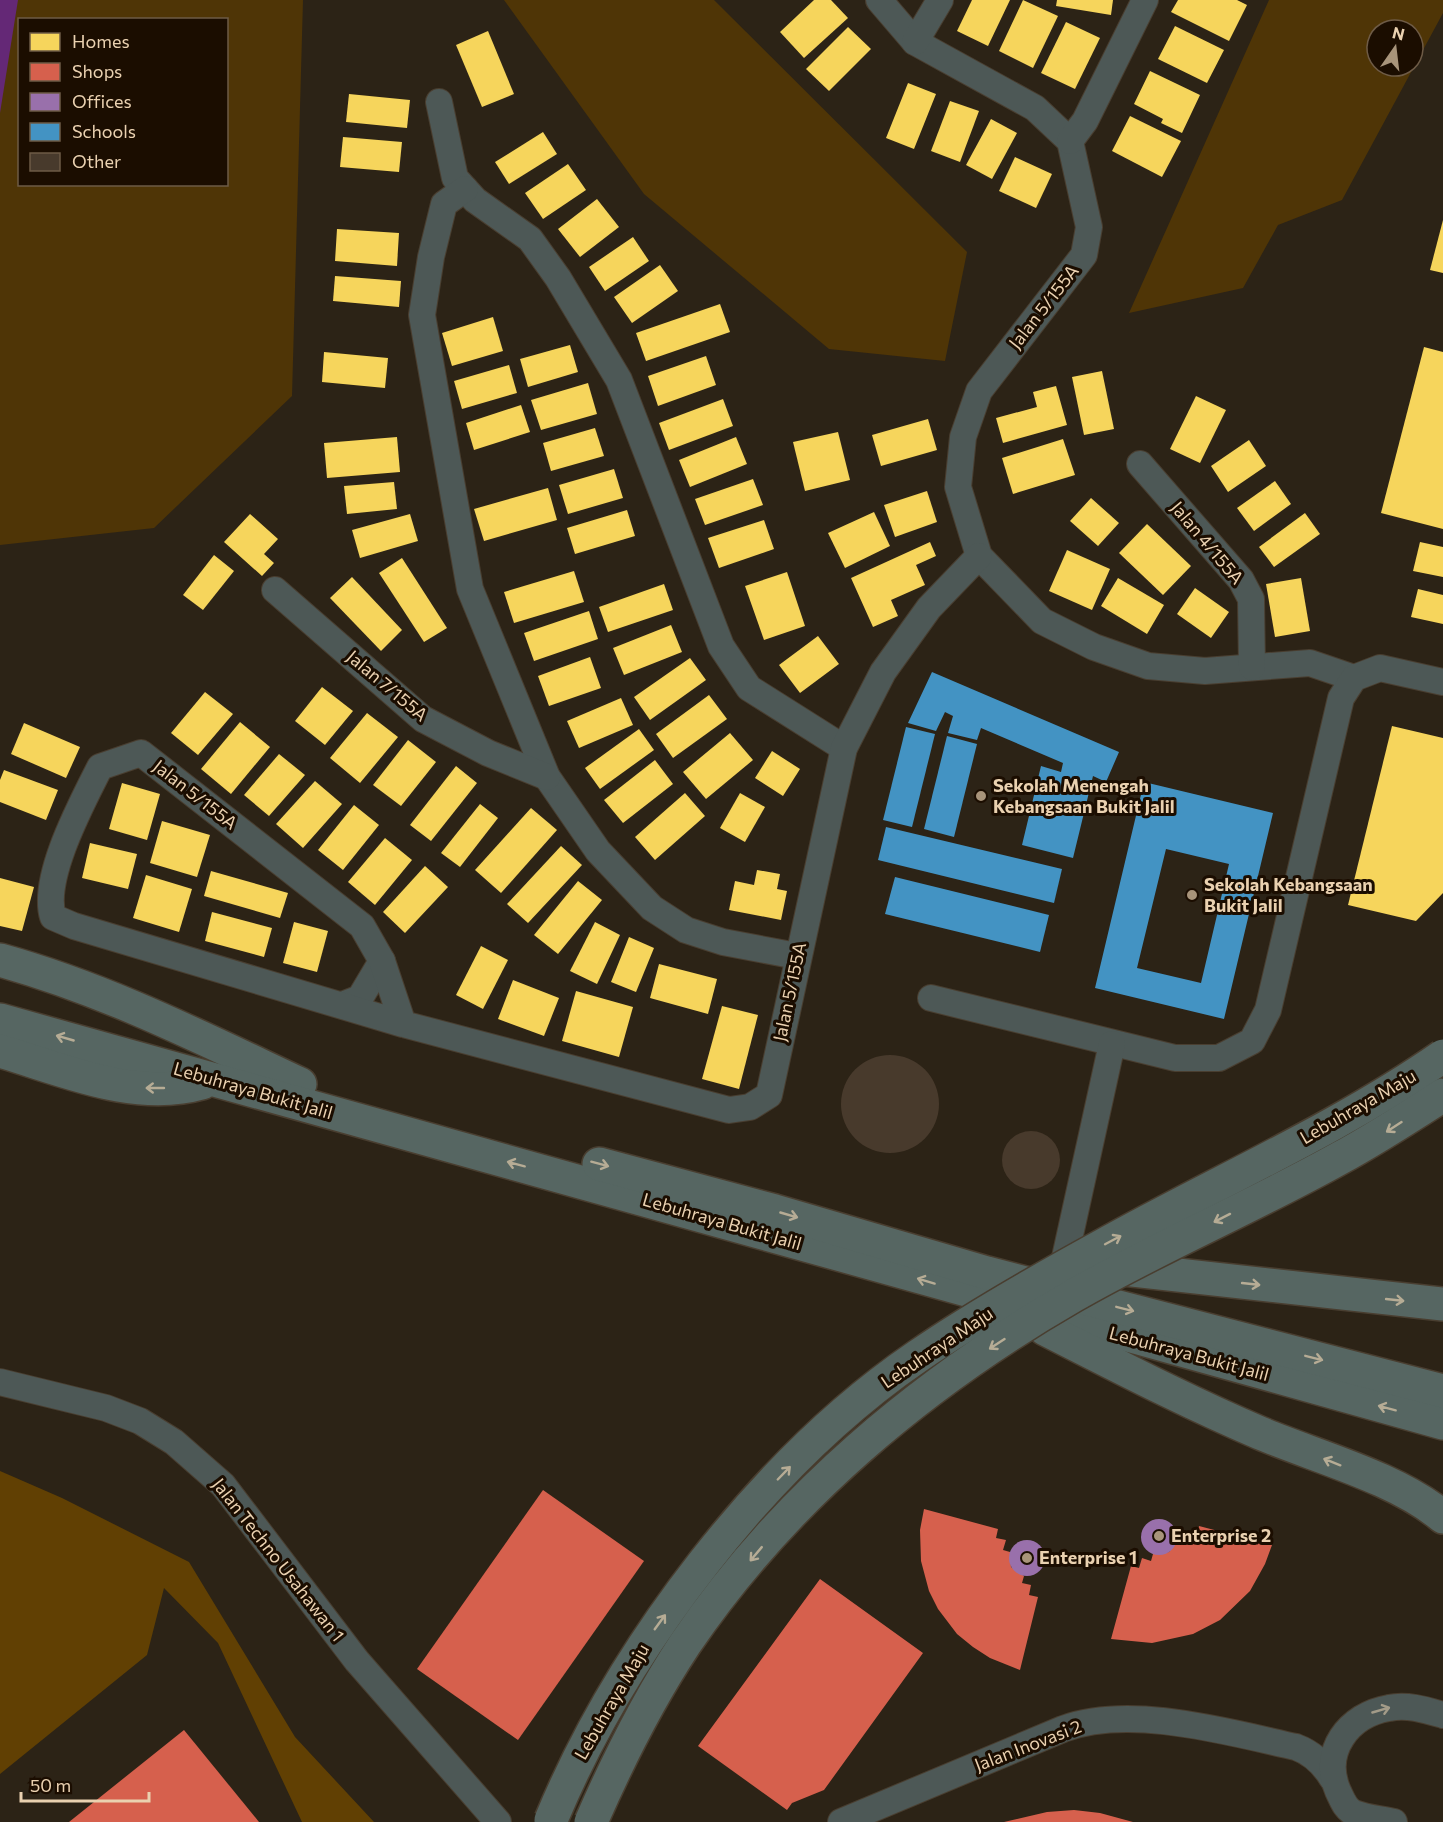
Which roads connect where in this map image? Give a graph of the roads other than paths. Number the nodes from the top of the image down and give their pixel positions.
1 (879, 0) edge
2 (940, 0) edge
3 (1145, 0) edge
4 (915, 42) junction
5 (439, 102) dead end
6 (1070, 141) junction
7 (465, 189) junction
8 (1140, 464) dead end
9 (979, 556) junction
10 (275, 590) dead end
11 (1252, 667) junction
12 (1354, 678) junction
13 (1443, 682) edge
14 (844, 748) junction
15 (547, 777) junction
16 (797, 956) junction
17 (0, 960) edge
18 (382, 961) junction
19 (0, 998) edge
20 (932, 998) dead end
21 (342, 1005) junction
22 (0, 1020) edge
23 (403, 1024) junction
24 (123, 1043) junction
25 (1112, 1044) junction
26 (0, 1052) edge
27 (1443, 1056) edge
28 (212, 1080) junction
29 (300, 1084) junction
30 (1443, 1095) edge
31 (1064, 1262) junction
32 (985, 1286) junction
33 (1439, 1305) edge
34 (0, 1382) edge
35 (1443, 1391) edge
36 (1443, 1423) edge
37 (1387, 1484) junction
38 (1443, 1497) edge
39 (1443, 1517) edge
40 (1439, 1712) edge
41 (1338, 1739) junction
42 (1296, 1747) junction
43 (1332, 1778) junction
44 (498, 1822) edge
45 (550, 1822) edge
46 (591, 1822) edge
47 (841, 1822) edge
48 (1394, 1822) edge

1 - 4 street
2 - 4 street
3 - 6 street
4 - 6 street
5 - 7 street
6 - 9 street, Jalan 5/155A
7 - 14 street
7 - 15 street
8 - 11 street, Jalan 4/155A
9 - 11 street, Jalan 5/155A
9 - 14 street, Jalan 5/155A
10 - 15 street, Jalan 7/155A
11 - 12 street, Jalan 5/155A
12 - 13 street
12 - 25 street
14 - 16 street, Jalan 5/155A
15 - 16 street
16 - 23 street, Jalan 5/155A
17 - 29 highway
18 - 21 street
18 - 21 street, Jalan 5/155A
18 - 23 street, Jalan 5/155A
19 - 24 highway, Lebuhraya Bukit Jalil
20 - 25 street
21 - 23 street, Jalan 5/155A
24 -> 22 highway, Lebuhraya Bukit Jalil
24 - 28 highway, Lebuhraya Bukit Jalil
24 - 29 highway, Lebuhraya Bukit Jalil
25 - 31 street
28 -> 26 highway
45 -> 27 highway, Lebuhraya Maju, bridge
32 -> 28 highway, Lebuhraya Bukit Jalil
29 -> 32 highway, Lebuhraya Bukit Jalil
30 -> 46 highway, Lebuhraya Maju, bridge
31 - 32 highway
31 -> 33 highway
32 -> 35 highway, Lebuhraya Bukit Jalil
36 -> 32 highway, Lebuhraya Bukit Jalil
37 -> 32 highway
34 - 44 street, Jalan Techno Usahawan 1
37 - 38 highway
37 - 39 highway
41 -> 40 street
41 - 42 street
41 - 43 street
42 - 43 street
42 - 47 street, Jalan Inovasi 2
43 - 48 street

